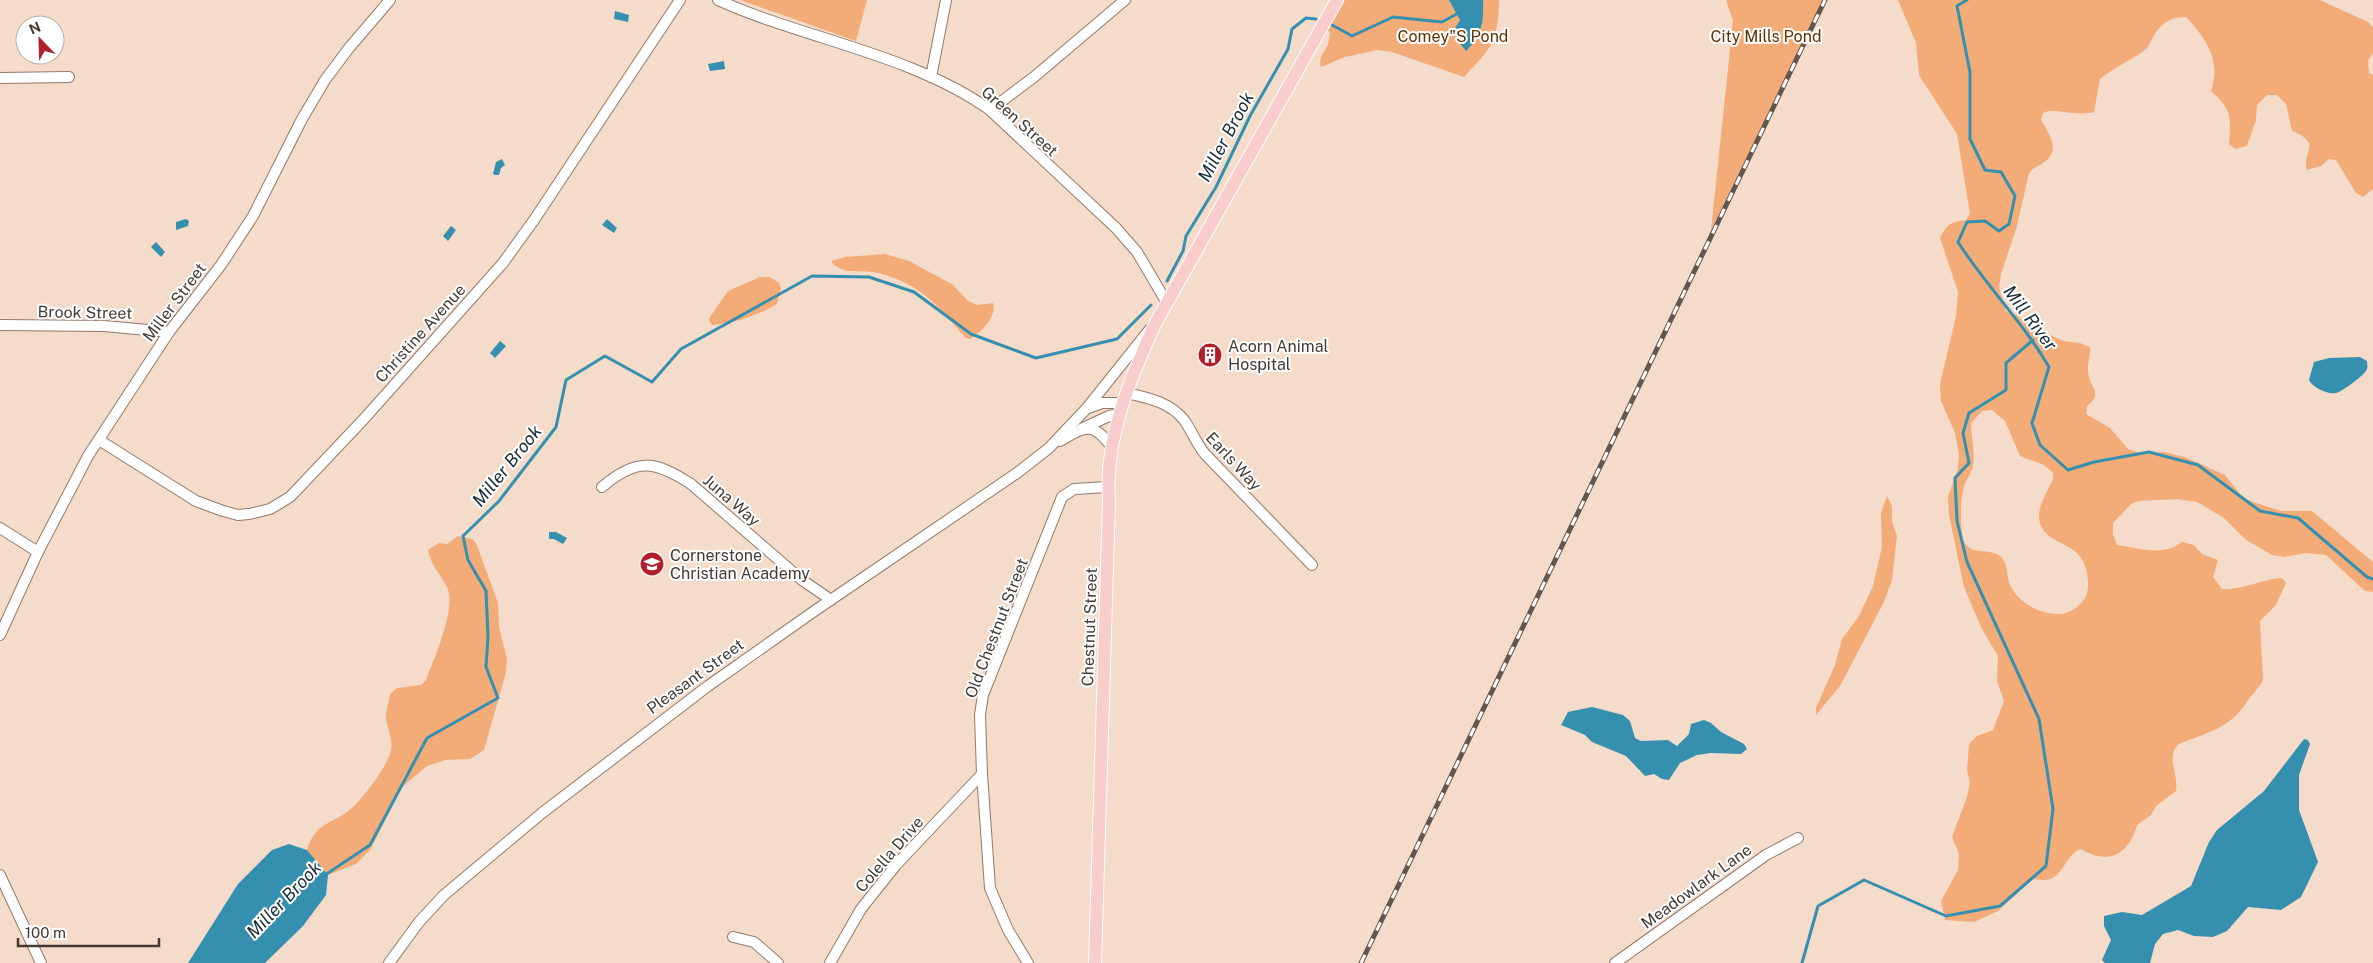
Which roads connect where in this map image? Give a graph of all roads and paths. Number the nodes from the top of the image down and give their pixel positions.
1 (390, 0) edge
2 (680, 0) edge
3 (718, 0) edge
4 (946, 0) edge
5 (1125, 0) edge
6 (1337, 0) edge
7 (69, 77) dead end
8 (930, 77) junction
9 (0, 78) edge
10 (990, 110) junction
11 (1167, 303) junction
12 (1155, 324) junction
13 (0, 325) edge
14 (169, 332) junction
15 (1124, 403) junction
16 (1086, 409) junction
17 (1078, 431) junction
18 (99, 440) junction
19 (1112, 447) junction
20 (1049, 448) junction
21 (602, 487) dead end
22 (1108, 487) junction
23 (0, 528) edge
24 (38, 552) junction
25 (1312, 565) dead end
26 (831, 600) junction
27 (0, 635) edge
28 (982, 774) junction
29 (1798, 838) dead end
30 (0, 874) edge
31 (733, 937) dead end
32 (40, 963) edge
33 (389, 963) edge
34 (778, 963) edge
35 (830, 963) edge
36 (1028, 963) edge
37 (1095, 963) edge
38 (1615, 963) edge

1 - 14 street, Miller Street
2 - 18 street, Christine Avenue
3 - 8 street, Green Street
4 - 8 street
5 - 10 street
6 - 11 main road
7 - 9 street
8 - 10 street, Green Street
10 - 11 street, Green Street
11 - 12 main road, Chestnut Street
12 - 15 main road, Chestnut Street
12 - 16 street, Pleasant Street
13 - 14 street, Brook Street
14 - 18 street, Miller Street
15 - 16 street
15 - 17 street, Pleasant Street
15 - 19 main road, Chestnut Street
15 - 25 street, Earls Way
16 - 20 street, Pleasant Street
17 - 19 street
17 - 20 street, Pleasant Street
18 - 24 street, Miller Street
19 - 22 main road, Chestnut Street
20 - 26 street, Pleasant Street
21 - 26 street, Juna Way
22 - 28 street, Old Chestnut Street
22 - 37 main road, Chestnut Street
23 - 24 street
24 - 27 street, Miller Street
26 - 33 street, Pleasant Street
28 - 35 street, Colella Drive
28 - 36 street, Old Chestnut Street
29 - 38 street, Meadowlark Lane
30 - 32 street
31 - 34 street

